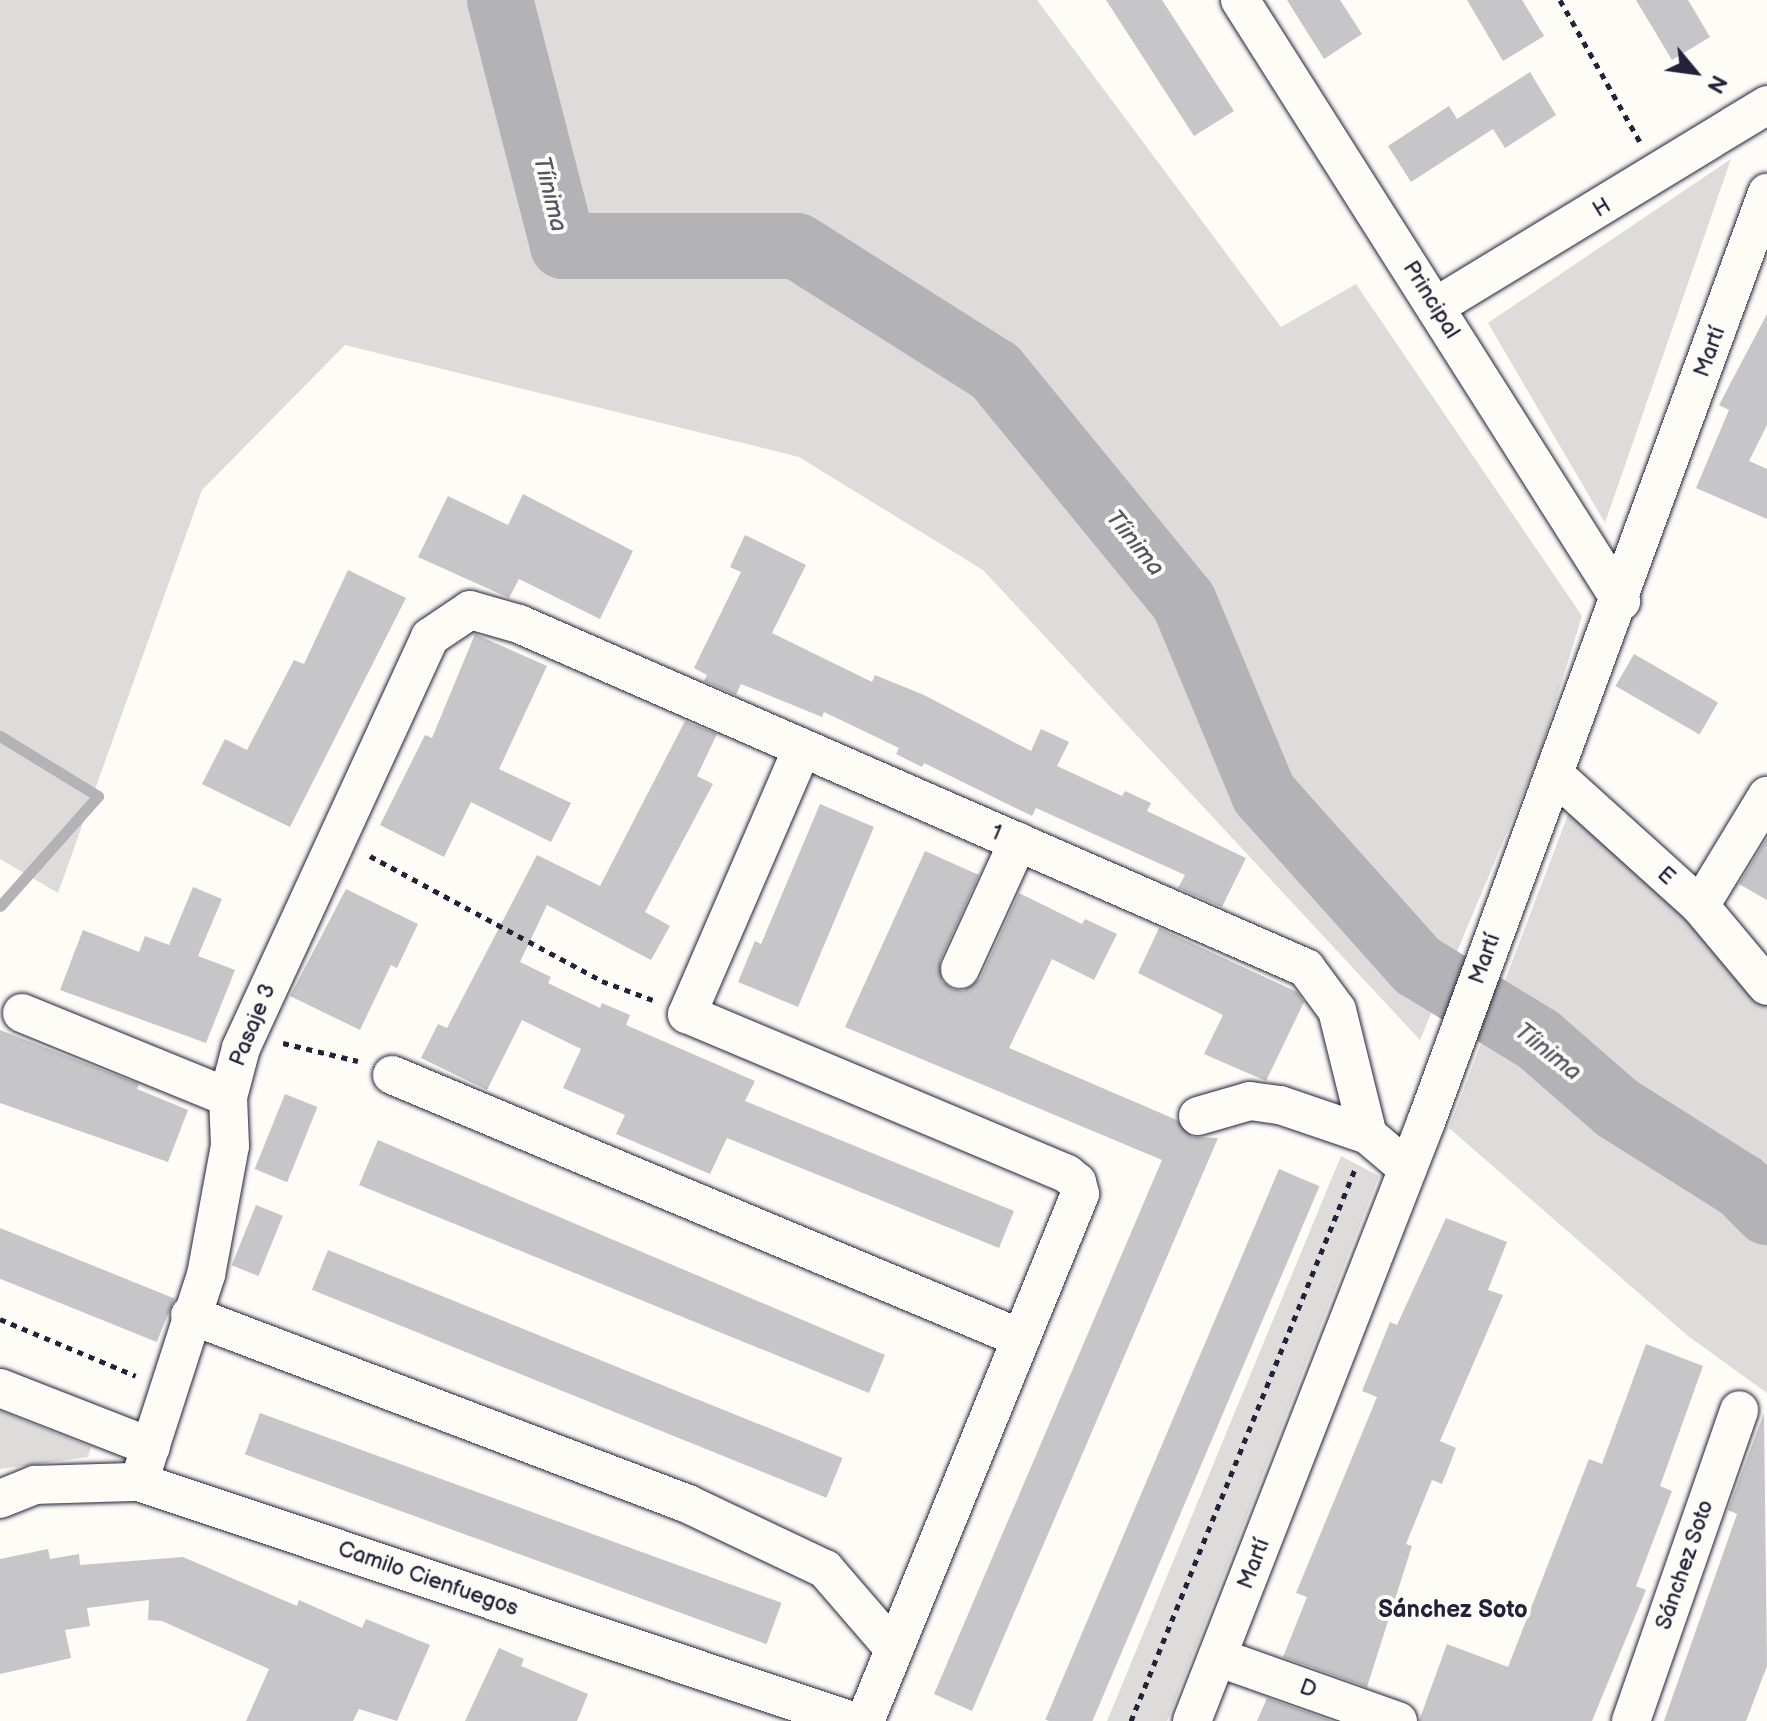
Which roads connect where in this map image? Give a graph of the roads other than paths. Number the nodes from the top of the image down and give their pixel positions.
1 (1240, 0) edge
2 (1767, 105) edge
3 (1767, 193) edge
4 (1435, 307) junction
5 (1621, 601) junction
6 (470, 610) joint
7 (801, 751) junction
8 (1555, 775) junction
9 (1767, 796) edge
10 (1018, 842) junction
11 (1700, 906) junction
12 (960, 969) dead end
13 (1767, 986) edge
14 (22, 1013) dead end
15 (392, 1075) road end
16 (228, 1097) junction
17 (1198, 1116) dead end
18 (1368, 1135) junction
19 (1408, 1169) junction
20 (190, 1315) junction
21 (1020, 1338) junction
22 (0, 1388) edge
23 (1739, 1410) dead end
24 (145, 1465) junction
25 (0, 1499) edge
26 (894, 1649) junction
27 (1217, 1657) junction
28 (852, 1721) edge
29 (865, 1721) edge
30 (1192, 1721) edge
31 (1398, 1721) edge
32 (1631, 1721) edge

1 - 4 street, Principal
2 - 4 street, H
3 - 5 street, Martí
4 - 5 street, Principal
5 - 8 street, Martí
6 - 7 street, 1
6 - 16 street, Pasaje 3
7 - 10 street, 1
7 - 21 street
8 - 11 street, E
8 - 19 street, Martí
9 - 11 street
10 - 12 street
10 - 18 street, 1
11 - 13 street, E
14 - 16 street
15 - 21 street
16 - 20 street, Pasaje 3
17 - 18 street
18 - 19 street
19 - 27 street, Martí
20 - 24 street, Pasaje 3
20 - 26 street
21 - 26 street
22 - 24 street
23 - 32 street, Sánchez Soto
24 - 25 street, Camilo Cienfuegos
24 - 28 street, Camilo Cienfuegos
26 - 29 street
27 - 30 street, Martí
27 - 31 street, D

